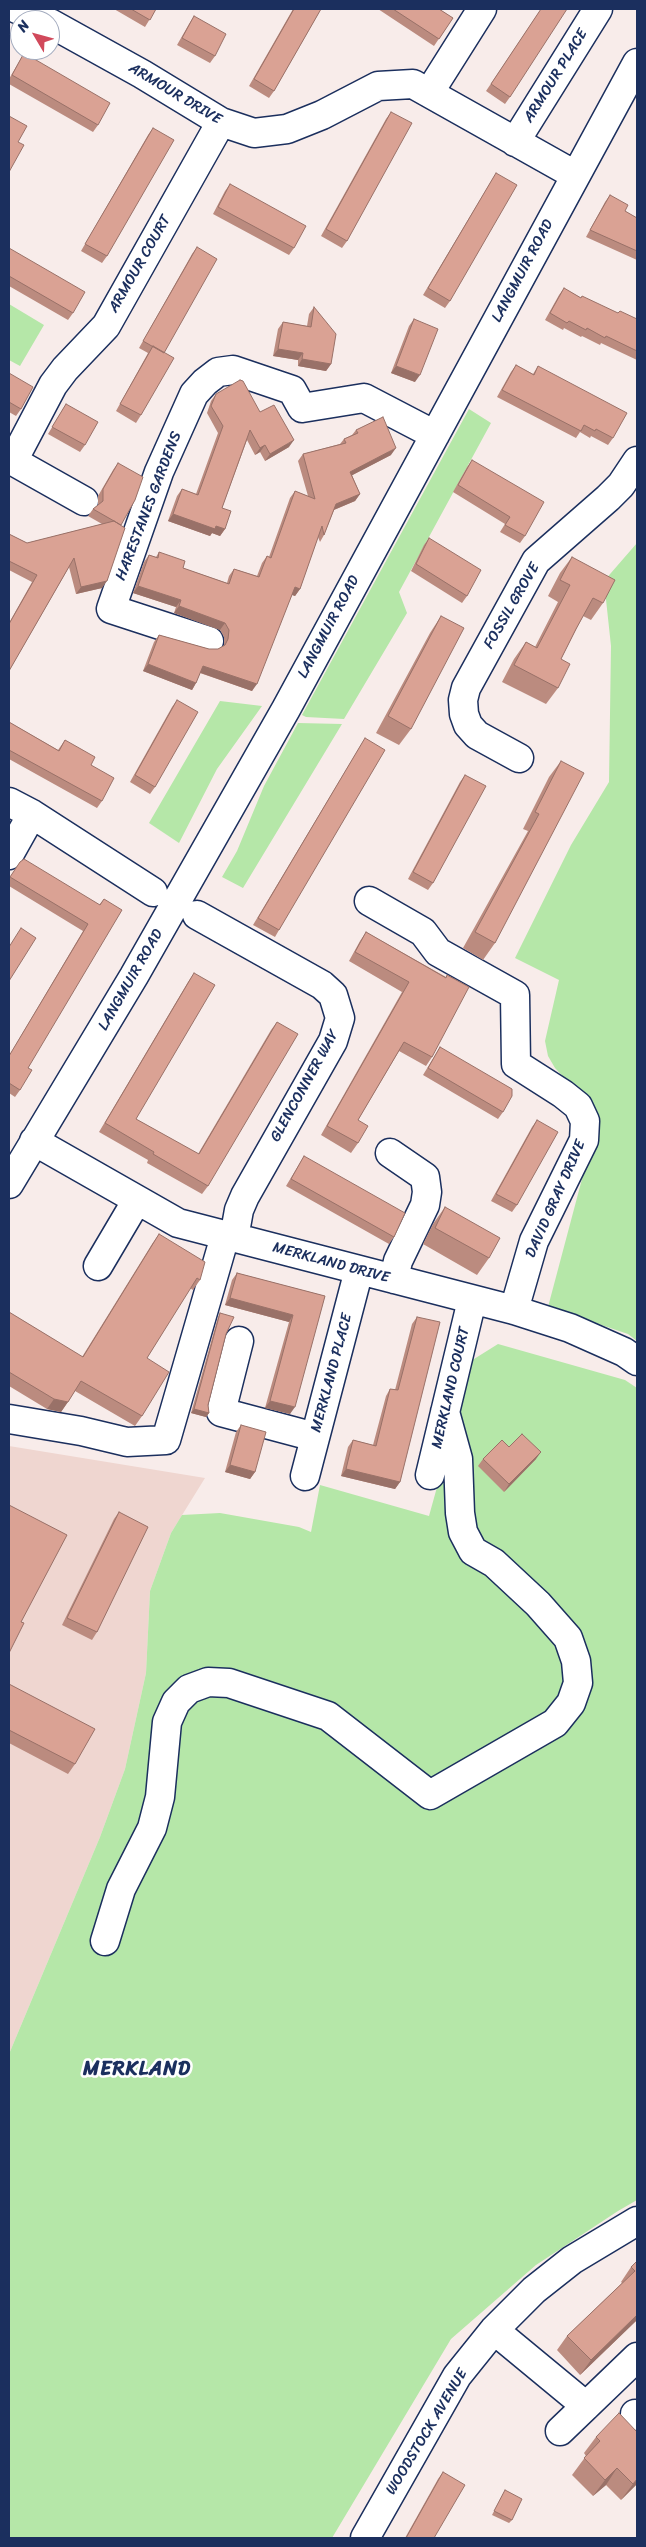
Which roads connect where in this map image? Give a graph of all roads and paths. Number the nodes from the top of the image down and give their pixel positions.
1 (482, 9) edge
2 (598, 9) edge
3 (60, 29) edge
4 (637, 63) edge
5 (429, 93) junction
6 (221, 122) junction
7 (515, 142) junction
8 (575, 175) junction
9 (435, 435) junction
10 (637, 461) edge
11 (84, 501) dead end
12 (209, 641) dead end
13 (519, 758) dead end
14 (9, 802) edge
15 (32, 814) junction
16 (9, 855) edge
17 (154, 892) dead end
18 (369, 901) dead end
19 (197, 915) dead end
20 (34, 1141) junction
21 (390, 1153) dead end
22 (9, 1184) edge
23 (137, 1200) junction
24 (230, 1237) junction
25 (98, 1266) dead end
26 (359, 1270) junction
27 (394, 1279) junction
28 (472, 1300) junction
29 (514, 1310) junction
30 (239, 1341) dead end
31 (637, 1361) edge
32 (445, 1412) junction
33 (9, 1419) edge
34 (315, 1437) junction
35 (430, 1475) dead end
36 (305, 1476) dead end
37 (105, 1941) dead end
38 (637, 2221) edge
39 (494, 2330) junction
40 (637, 2357) edge
41 (586, 2406) junction
42 (560, 2431) dead end
43 (365, 2538) edge

1 - 5 street
2 - 7 street, ARMOUR PLACE
3 - 6 street, ARMOUR DRIVE
4 - 8 street, LANGMUIR ROAD
5 - 6 street, ARMOUR DRIVE
5 - 7 street, ARMOUR DRIVE
6 - 11 street, ARMOUR COURT
7 - 8 street, ARMOUR DRIVE
8 - 9 street, LANGMUIR ROAD
9 - 12 street, HARESTANES GARDENS
9 - 20 street, LANGMUIR ROAD
10 - 13 street, FOSSIL GROVE
14 - 15 street
15 - 16 street
15 - 17 street
18 - 29 street, DAVID GRAY DRIVE
19 - 24 street, GLENCONNER WAY
20 - 22 street, LANGMUIR ROAD
20 - 23 street, MERKLAND DRIVE
21 - 27 street
23 - 24 street, MERKLAND DRIVE
23 - 25 street
24 - 26 street, MERKLAND DRIVE
24 - 33 street, GLENCONNER WAY
26 - 27 street, MERKLAND DRIVE
26 - 34 street, MERKLAND PLACE
27 - 28 street, MERKLAND DRIVE
28 - 29 street, MERKLAND DRIVE
28 - 32 street, MERKLAND COURT
29 - 31 street, MERKLAND DRIVE
30 - 34 street
32 - 35 street, MERKLAND COURT
32 - 37 street
34 - 36 street, MERKLAND PLACE
38 - 39 street, WOODSTOCK AVENUE
39 - 41 street
39 - 43 street, WOODSTOCK AVENUE
40 - 41 street
41 - 42 street

